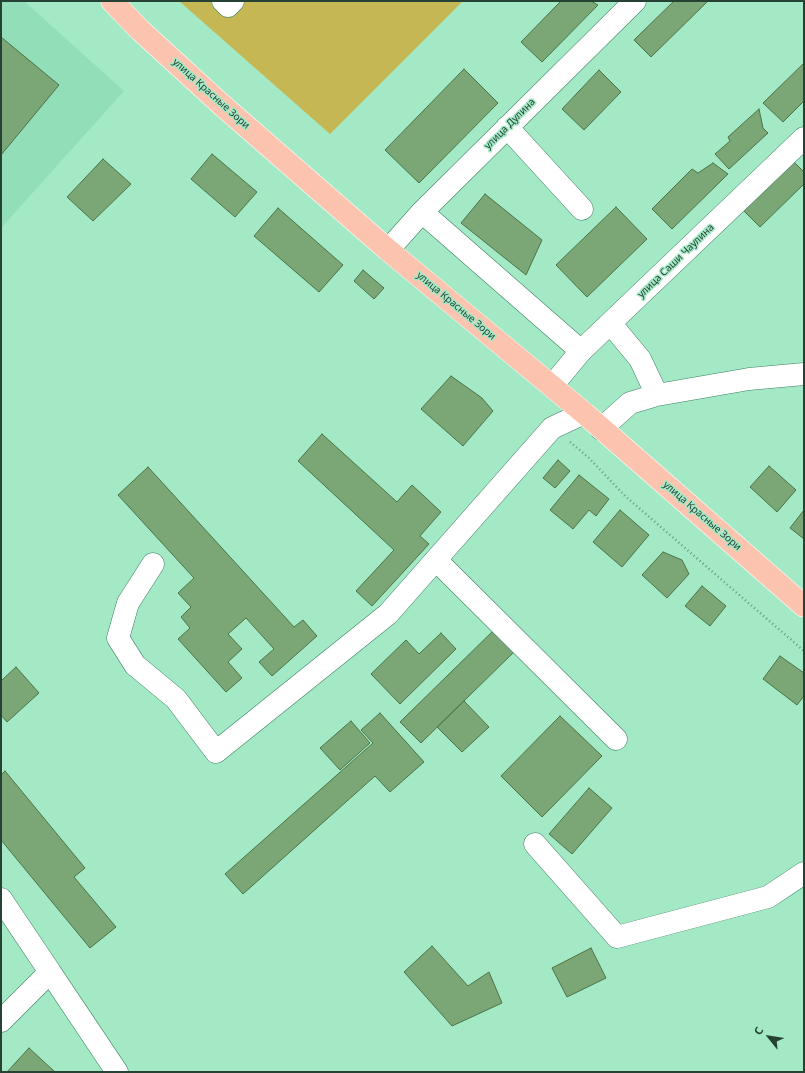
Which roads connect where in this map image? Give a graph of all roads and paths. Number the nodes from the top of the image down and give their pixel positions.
1 (112, 1) edge
2 (223, 1) edge
3 (233, 1) edge
4 (635, 1) edge
5 (507, 127) junction
6 (804, 138) edge
7 (582, 209) dead end
8 (422, 212) junction
9 (388, 250) junction
10 (611, 324) junction
11 (581, 351) junction
12 (804, 374) edge
13 (552, 386) junction
14 (657, 395) junction
15 (584, 413) junction
16 (552, 428) junction
17 (602, 429) junction
18 (436, 560) junction
19 (153, 564) dead end
20 (804, 606) edge
21 (804, 651) edge
22 (616, 739) dead end
23 (535, 844) dead end
24 (804, 873) edge
25 (1, 899) edge
26 (50, 972) junction
27 (1, 1022) edge
28 (117, 1072) edge

1 - 9 main road, улица Красные Зори
2 - 3 street
4 - 5 street, улица Дулина
5 - 7 street
5 - 8 street, улица Дулина
6 - 10 street, улица Саши Чаулина
8 - 9 street, улица Дулина
8 - 11 street
9 - 13 main road, улица Красные Зори
10 - 11 street, улица Саши Чаулина
10 - 14 street
11 - 13 street, улица Саши Чаулина
12 - 14 street
13 - 15 main road, улица Красные Зори
14 - 17 street
15 - 16 street
15 - 17 main road, улица Красные Зори
16 - 18 street
16 - 21 path
17 - 20 main road, улица Красные Зори
18 - 19 street
18 - 22 street
23 - 24 street
25 - 26 street
26 - 27 street
26 - 28 street

